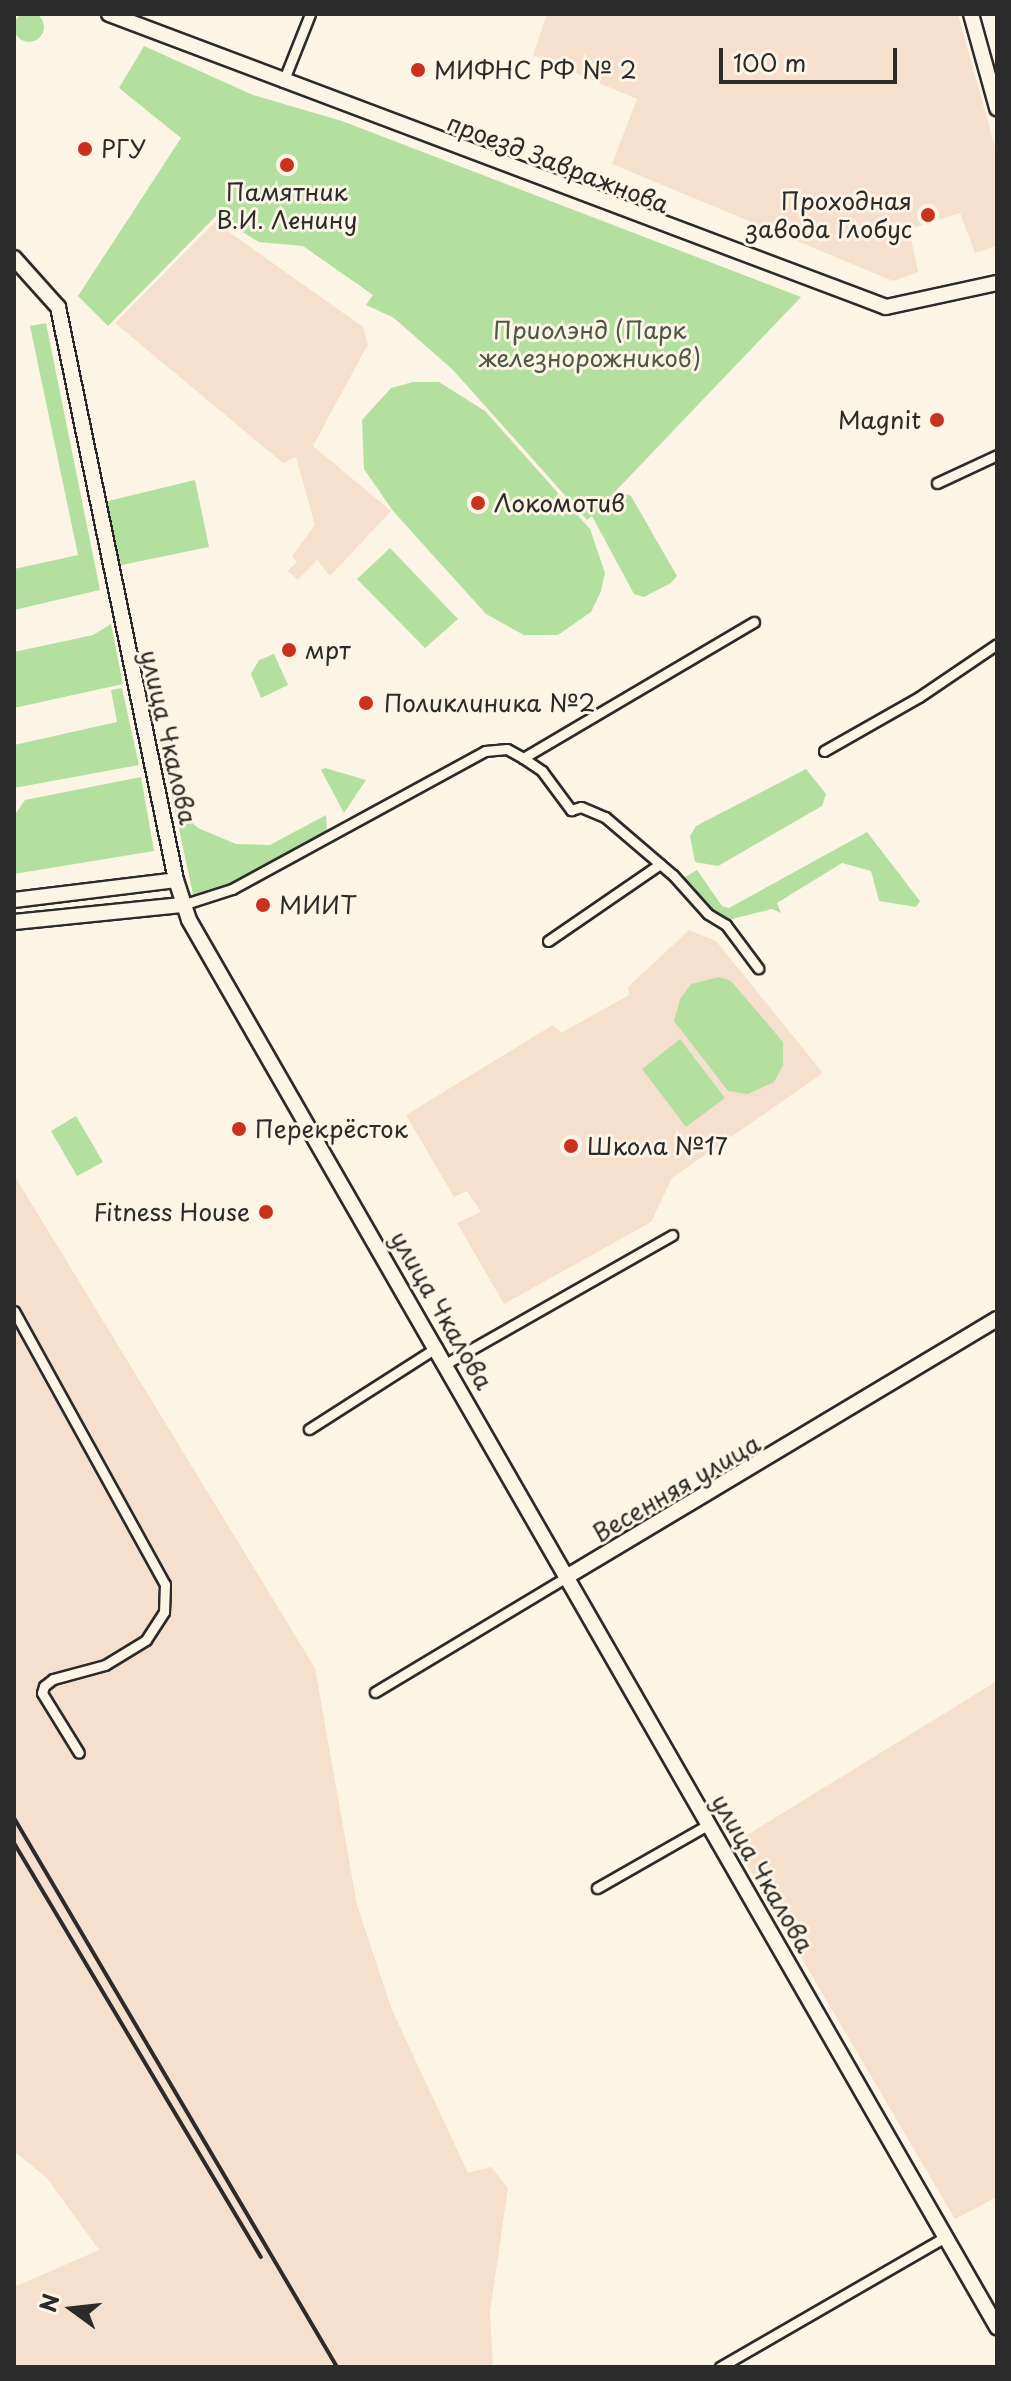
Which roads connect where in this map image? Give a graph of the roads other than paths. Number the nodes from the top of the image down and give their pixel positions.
1 (109, 14) edge
2 (310, 14) edge
3 (971, 14) edge
4 (283, 82) junction
5 (997, 108) edge
6 (14, 258) edge
7 (997, 283) edge
8 (997, 455) edge
9 (937, 483) dead end
10 (754, 622) dead end
11 (997, 644) edge
12 (824, 751) dead end
13 (523, 758) junction
14 (660, 864) junction
15 (176, 880) junction
16 (14, 900) edge
17 (182, 905) junction
18 (14, 922) edge
19 (548, 941) dead end
20 (758, 968) dead end
21 (672, 1235) dead end
22 (14, 1311) edge
23 (997, 1319) edge
24 (437, 1347) junction
25 (447, 1363) junction
26 (309, 1429) dead end
27 (568, 1576) junction
28 (375, 1692) dead end
29 (79, 1753) dead end
30 (709, 1824) junction
31 (597, 1888) dead end
32 (945, 2237) junction
33 (997, 2327) edge
34 (720, 2367) edge

1 - 4 street, проезд Завражнова
2 - 4 street
3 - 5 street
4 - 7 street, проезд Завражнова
6 - 15 street, улица Чкалова
8 - 9 street
10 - 13 street
11 - 12 street
13 - 14 street
13 - 17 street
14 - 19 street
14 - 20 street
15 - 16 street
15 - 17 street, улица Чкалова
17 - 18 street
17 - 24 street, улица Чкалова
21 - 25 street
22 - 29 street
23 - 27 street, Весенняя улица
24 - 25 street, улица Чкалова
24 - 26 street
25 - 27 street, улица Чкалова
27 - 28 street, Весенняя улица
27 - 30 street, улица Чкалова
30 - 31 street
30 - 32 street, улица Чкалова
32 - 33 street, улица Чкалова
32 - 34 street

